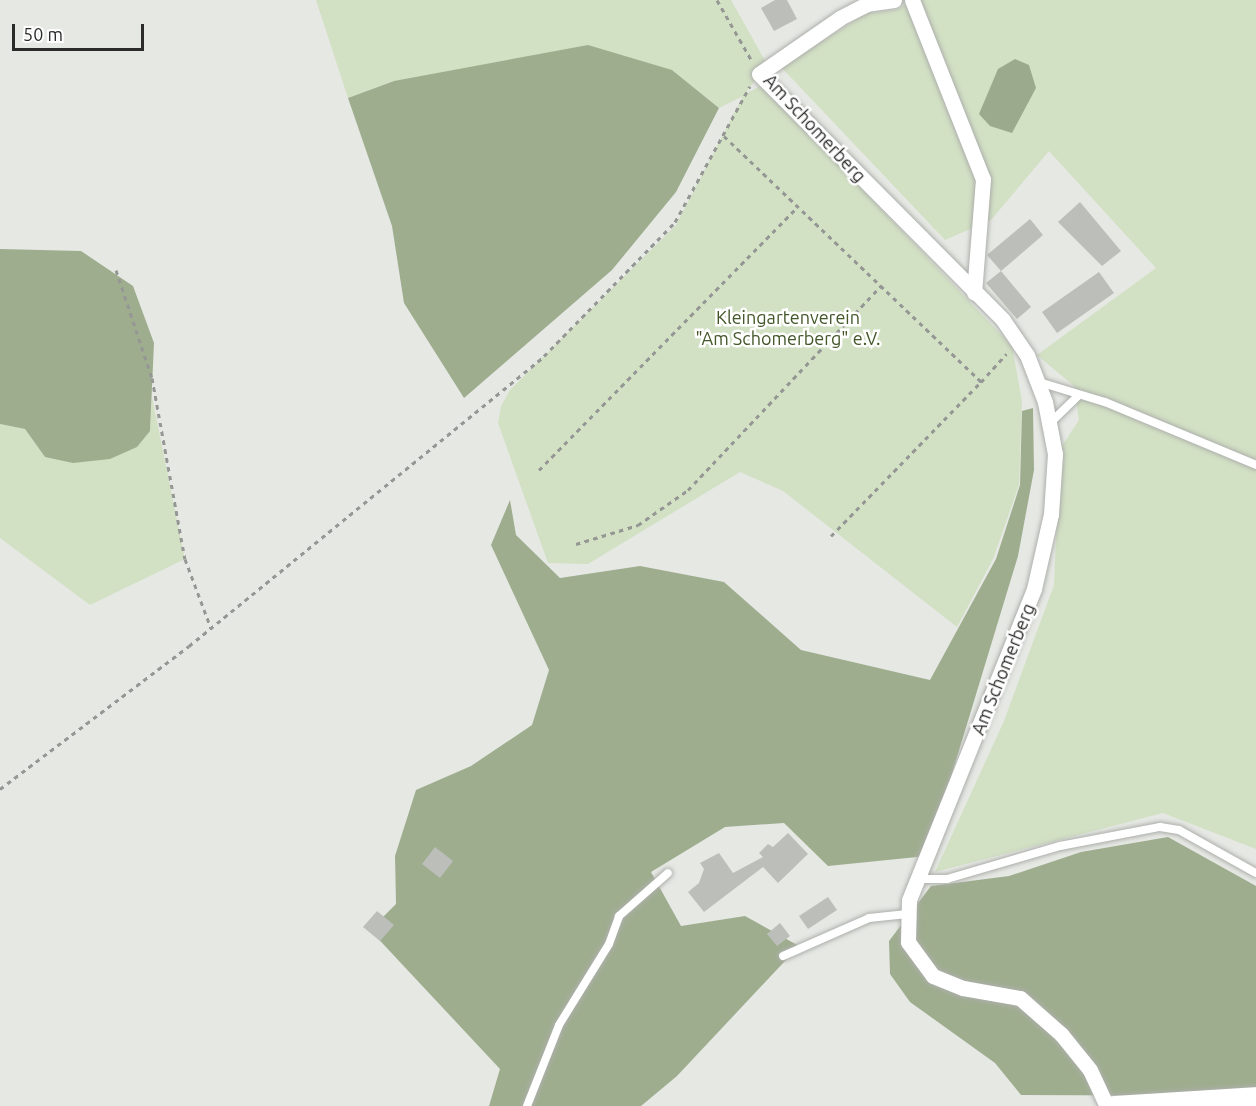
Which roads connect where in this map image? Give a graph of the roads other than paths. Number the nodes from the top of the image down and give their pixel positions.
1 (894, 0) edge
2 (912, 0) edge
3 (974, 293) junction
4 (1037, 381) junction
5 (1078, 396) junction
6 (1049, 424) junction
7 (1256, 465) edge
8 (668, 873) dead end
9 (1256, 873) edge
10 (919, 879) junction
11 (905, 914) junction
12 (783, 956) dead end
13 (1256, 1097) edge
14 (1169, 1103) edge
15 (527, 1106) edge
16 (1107, 1106) edge
17 (1113, 1106) edge

1 - 3 street, Am Schomerberg
2 - 3 street
3 - 4 street, Am Schomerberg
4 - 5 lane
4 - 6 street, Am Schomerberg
5 - 6 lane
5 - 7 lane
6 - 10 street, Am Schomerberg
8 - 15 lane
9 - 10 lane
10 - 11 street, Am Schomerberg
11 - 12 lane
11 - 16 street, Am Schomerberg
13 - 14 main road
14 - 17 main road

